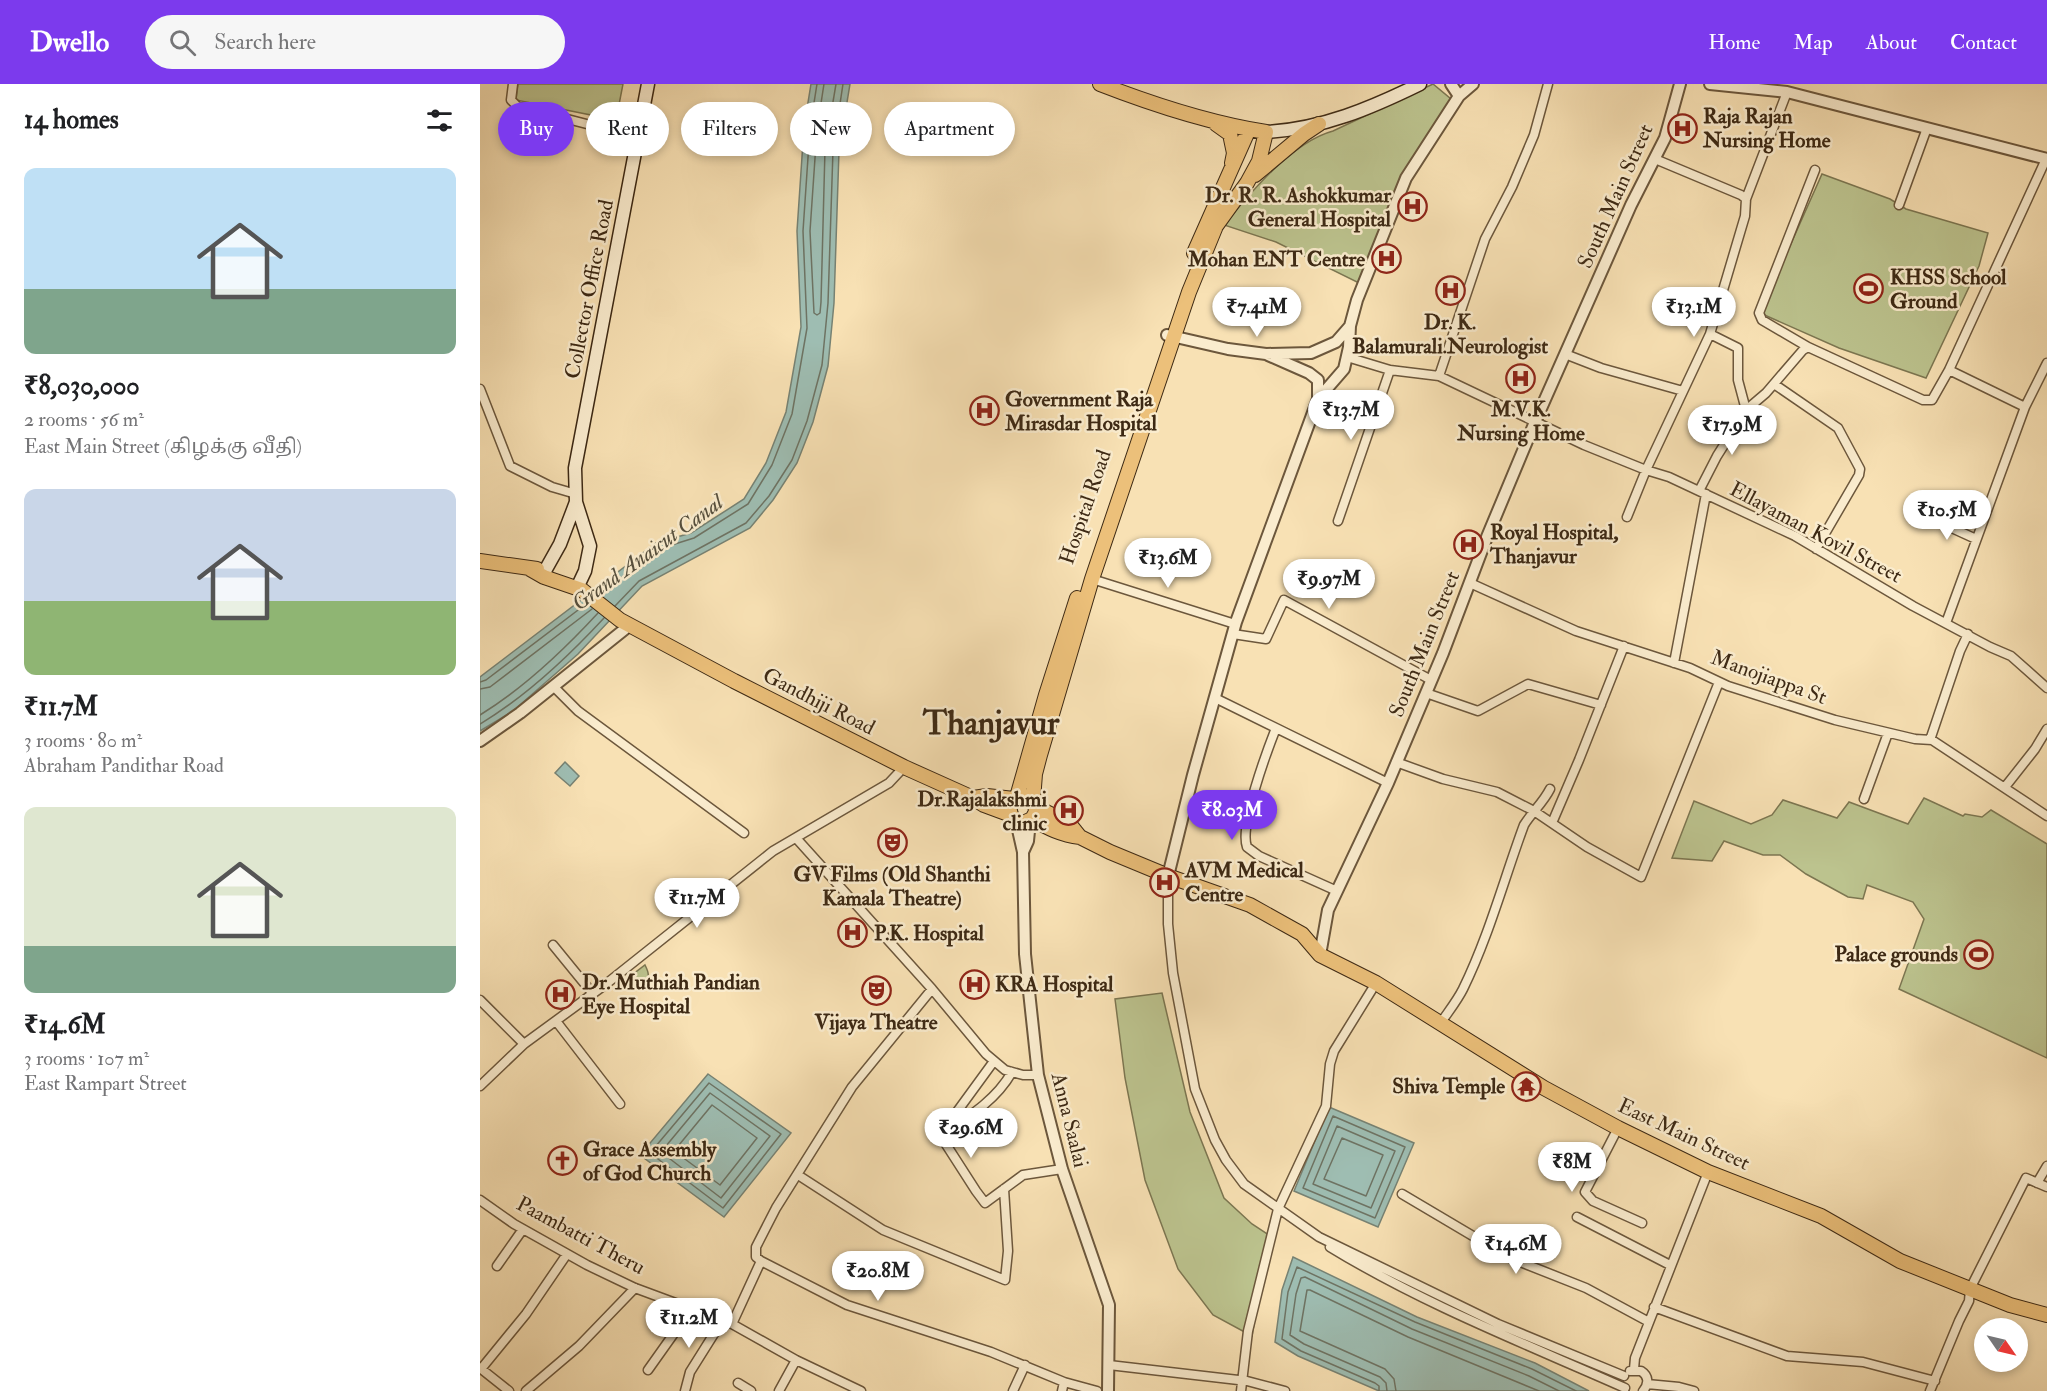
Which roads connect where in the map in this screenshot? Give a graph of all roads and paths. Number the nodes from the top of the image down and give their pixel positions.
1 (513, 84) edge
2 (648, 84) edge
3 (1100, 84) edge
4 (1420, 84) edge
5 (1451, 84) edge
6 (1473, 84) edge
7 (1548, 84) edge
8 (1680, 84) edge
9 (1710, 84) edge
10 (1787, 92) junction
11 (1459, 96) junction
12 (644, 102) edge
13 (1205, 119) junction
14 (586, 124) edge
15 (1319, 124) junction
16 (1927, 128) junction
17 (1249, 129) junction
18 (1266, 132) junction
19 (633, 156) edge
20 (1654, 159) junction
21 (2046, 159) edge
22 (1815, 170) dead end
23 (1229, 177) junction
24 (1247, 183) junction
25 (1746, 199) junction
26 (1899, 205) dead end
27 (1350, 326) junction
28 (1710, 334) junction
29 (1171, 336) junction
30 (1808, 347) junction
31 (1266, 354) junction
32 (1566, 354) junction
33 (1347, 357) junction
34 (2047, 363) edge
35 (1390, 370) junction
36 (1949, 370) junction
37 (1439, 376) junction
38 (1774, 384) junction
39 (480, 389) edge
40 (1683, 391) junction
41 (1318, 399) junction
42 (2025, 407) junction
43 (1746, 410) junction
44 (1534, 422) junction
45 (1646, 471) junction
46 (1703, 492) junction
47 (576, 498) junction
48 (1627, 517) dead end
49 (1930, 518) dead end
50 (1338, 521) dead end
51 (1976, 539) junction
52 (1816, 549) junction
53 (480, 561) edge
54 (545, 573) junction
55 (1092, 579) junction
56 (1470, 583) junction
57 (582, 585) junction
58 (623, 620) junction
59 (1946, 623) junction
60 (1234, 629) junction
61 (1965, 633) junction
62 (1624, 646) junction
63 (1674, 663) junction
64 (1431, 681) junction
65 (1719, 682) junction
66 (554, 687) junction
67 (2047, 688) edge
68 (1426, 693) junction
69 (1215, 698) junction
70 (1601, 705) junction
71 (1276, 728) junction
72 (2047, 729) edge
73 (1887, 733) junction
74 (1930, 740) junction
75 (480, 741) edge
76 (1396, 762) junction
77 (904, 767) junction
78 (1388, 783) junction
79 (2005, 787) junction
80 (1550, 789) dead end
81 (974, 798) junction
82 (1015, 798) junction
83 (1864, 799) dead end
84 (1534, 811) junction
85 (1026, 814) junction
86 (2047, 816) edge
87 (1552, 823) junction
88 (744, 832) dead end
89 (796, 838) junction
90 (1168, 876) junction
91 (1336, 891) junction
92 (553, 945) dead end
93 (1320, 955) junction
94 (1376, 983) junction
95 (932, 989) junction
96 (593, 994) junction
97 (480, 1000) edge
98 (556, 1021) junction
99 (1440, 1024) junction
100 (524, 1044) junction
101 (994, 1061) junction
102 (1012, 1072) junction
103 (1038, 1075) junction
104 (480, 1086) edge
105 (620, 1104) dead end
106 (1618, 1128) junction
107 (940, 1135) junction
108 (2047, 1166) edge
109 (1062, 1169) junction
110 (1708, 1172) junction
111 (798, 1175) junction
112 (2037, 1183) junction
113 (2047, 1187) edge
114 (1004, 1189) junction
115 (1402, 1194) dead end
116 (480, 1200) edge
117 (1278, 1209) junction
118 (1577, 1217) dead end
119 (1642, 1223) dead end
120 (523, 1229) junction
121 (1319, 1237) junction
122 (567, 1254) junction
123 (762, 1261) junction
124 (1670, 1265) junction
125 (497, 1266) dead end
126 (635, 1288) junction
127 (1970, 1289) junction
128 (1654, 1307) junction
129 (692, 1308) junction
130 (2047, 1315) edge
131 (723, 1321) junction
132 (1649, 1322) junction
133 (732, 1324) junction
134 (796, 1360) junction
135 (1025, 1365) junction
136 (1109, 1365) junction
137 (481, 1368) edge
138 (648, 1370) dead end
139 (1634, 1370) junction
140 (1624, 1376) junction
141 (1241, 1380) junction
142 (1935, 1381) junction
143 (738, 1383) dead end
144 (1063, 1387) edge
145 (1645, 1388) edge
146 (1626, 1390) edge
147 (509, 1391) edge
148 (526, 1391) edge
149 (685, 1391) edge
150 (751, 1391) edge
151 (779, 1391) edge
152 (861, 1391) edge
153 (1013, 1391) edge
154 (1097, 1391) edge
155 (1108, 1391) edge
156 (1241, 1391) edge
157 (1285, 1391) edge
158 (1694, 1391) edge
159 (1930, 1391) edge

1 - 14 street
2 - 12 main road, Collector Office Road
3 - 13 main road
4 - 15 main road
5 - 11 street
6 - 11 street
7 - 37 street
8 - 20 street, South Main Street
9 - 10 street
10 - 16 street
10 - 25 street
11 - 27 street
13 - 17 main road
13 - 23 main road
15 - 18 main road
15 - 24 main road
16 - 21 street
16 - 26 street
17 - 18 main road
17 - 23 main road, Hospital Road
18 - 24 main road
19 - 47 main road, Collector Office Road
20 - 25 street
20 - 32 street, South Main Street
21 - 36 street
22 - 30 street
23 - 29 main road, Hospital Road
24 - 29 main road, Hospital Road
25 - 28 street
27 - 31 street
27 - 33 street
28 - 40 street
28 - 43 street
29 - 31 street
29 - 55 main road, Hospital Road
29 - 82 main road, Hospital Road
30 - 36 street
30 - 38 street
31 - 41 street
32 - 40 street
32 - 44 street, South Main Street
33 - 35 street, Ellayaman Kovil Street
33 - 41 street
34 - 42 street
35 - 37 street, Ellayaman Kovil Street
35 - 50 street
36 - 42 street
37 - 44 street, Ellayaman Kovil Street
38 - 43 street
38 - 52 street
39 - 47 street
40 - 45 street
41 - 60 street
42 - 51 street
43 - 46 street
44 - 45 street, Ellayaman Kovil Street
44 - 56 street, South Main Street
45 - 46 street, Ellayaman Kovil Street
45 - 48 street
46 - 52 street, Ellayaman Kovil Street
46 - 63 street
47 - 54 main road, Collector Office Road
47 - 57 main road, Collector Office Road
49 - 51 street
51 - 59 street
52 - 59 street, Ellayaman Kovil Street
53 - 54 main road
54 - 57 main road
55 - 60 street
55 - 85 main road, Hospital Road
56 - 62 street, Manojiappa St
56 - 64 street, South Main Street
57 - 58 main road, Gandhiji Road
58 - 66 street
58 - 77 main road, Gandhiji Road
59 - 61 street, Ellayaman Kovil Street
60 - 64 street
60 - 69 street
61 - 67 street, Ellayaman Kovil Street
61 - 74 street
62 - 63 street, Manojiappa St
62 - 70 street
63 - 65 street, Manojiappa St
64 - 68 street, South Main Street
65 - 73 street, Manojiappa St
65 - 87 street
66 - 75 street
66 - 88 street
68 - 70 street
68 - 76 street, South Main Street
69 - 71 street
69 - 90 street
70 - 87 street
71 - 78 street
71 - 91 street
72 - 79 street
73 - 74 street, Manojiappa St
73 - 83 street
74 - 79 street, Manojiappa St
76 - 78 street, South Main Street
76 - 84 street
77 - 81 main road, Gandhiji Road
77 - 89 street
78 - 91 street, South Main Street
79 - 86 street, Manojiappa St
80 - 84 street
81 - 82 main road, Gandhiji Road
81 - 85 main road, Gandhiji Road
82 - 85 main road, Hospital Road
82 - 85 main road, Gandhiji Road
84 - 87 street
84 - 99 street
85 - 90 main road
85 - 103 street, Anna Saalai
89 - 95 street
89 - 96 street
90 - 93 main road
90 - 117 street
91 - 93 street, South Main Street
92 - 96 street
93 - 94 main road, East Main Street
94 - 99 main road, East Main Street
94 - 117 street
95 - 101 street
95 - 111 street
96 - 98 street
97 - 100 street
98 - 100 street
98 - 105 street
99 - 106 main road, East Main Street
100 - 104 street
101 - 102 street
101 - 107 street
102 - 103 street
102 - 107 street
103 - 109 street, Anna Saalai
106 - 110 main road, East Main Street
106 - 119 street
107 - 114 street
108 - 112 street
109 - 114 street
109 - 136 street, Anna Saalai
110 - 124 street
110 - 127 main road, East Main Street
111 - 114 street
111 - 123 street
112 - 113 street
112 - 127 street
115 - 132 street
116 - 120 street, Paambatti Theru
117 - 121 street
117 - 141 street
118 - 124 street
120 - 122 street, Paambatti Theru
120 - 125 street
121 - 140 street
121 - 146 street
122 - 126 street, Paambatti Theru
122 - 137 street
123 - 133 street
123 - 135 street
124 - 128 street
126 - 129 street, Paambatti Theru
126 - 148 street
127 - 130 main road, East Main Street
127 - 142 street
128 - 132 street
128 - 142 street
129 - 131 street, Paambatti Theru
129 - 138 street
131 - 133 street, Paambatti Theru
131 - 149 street
132 - 139 street
133 - 134 street, Paambatti Theru
134 - 151 street
134 - 152 street, Paambatti Theru
135 - 144 street
135 - 153 street
136 - 141 street
136 - 155 street, Anna Saalai
137 - 147 street
139 - 140 street
139 - 145 street
140 - 146 street
141 - 156 street
141 - 157 street
142 - 159 street
143 - 150 street
144 - 154 street
145 - 158 street

